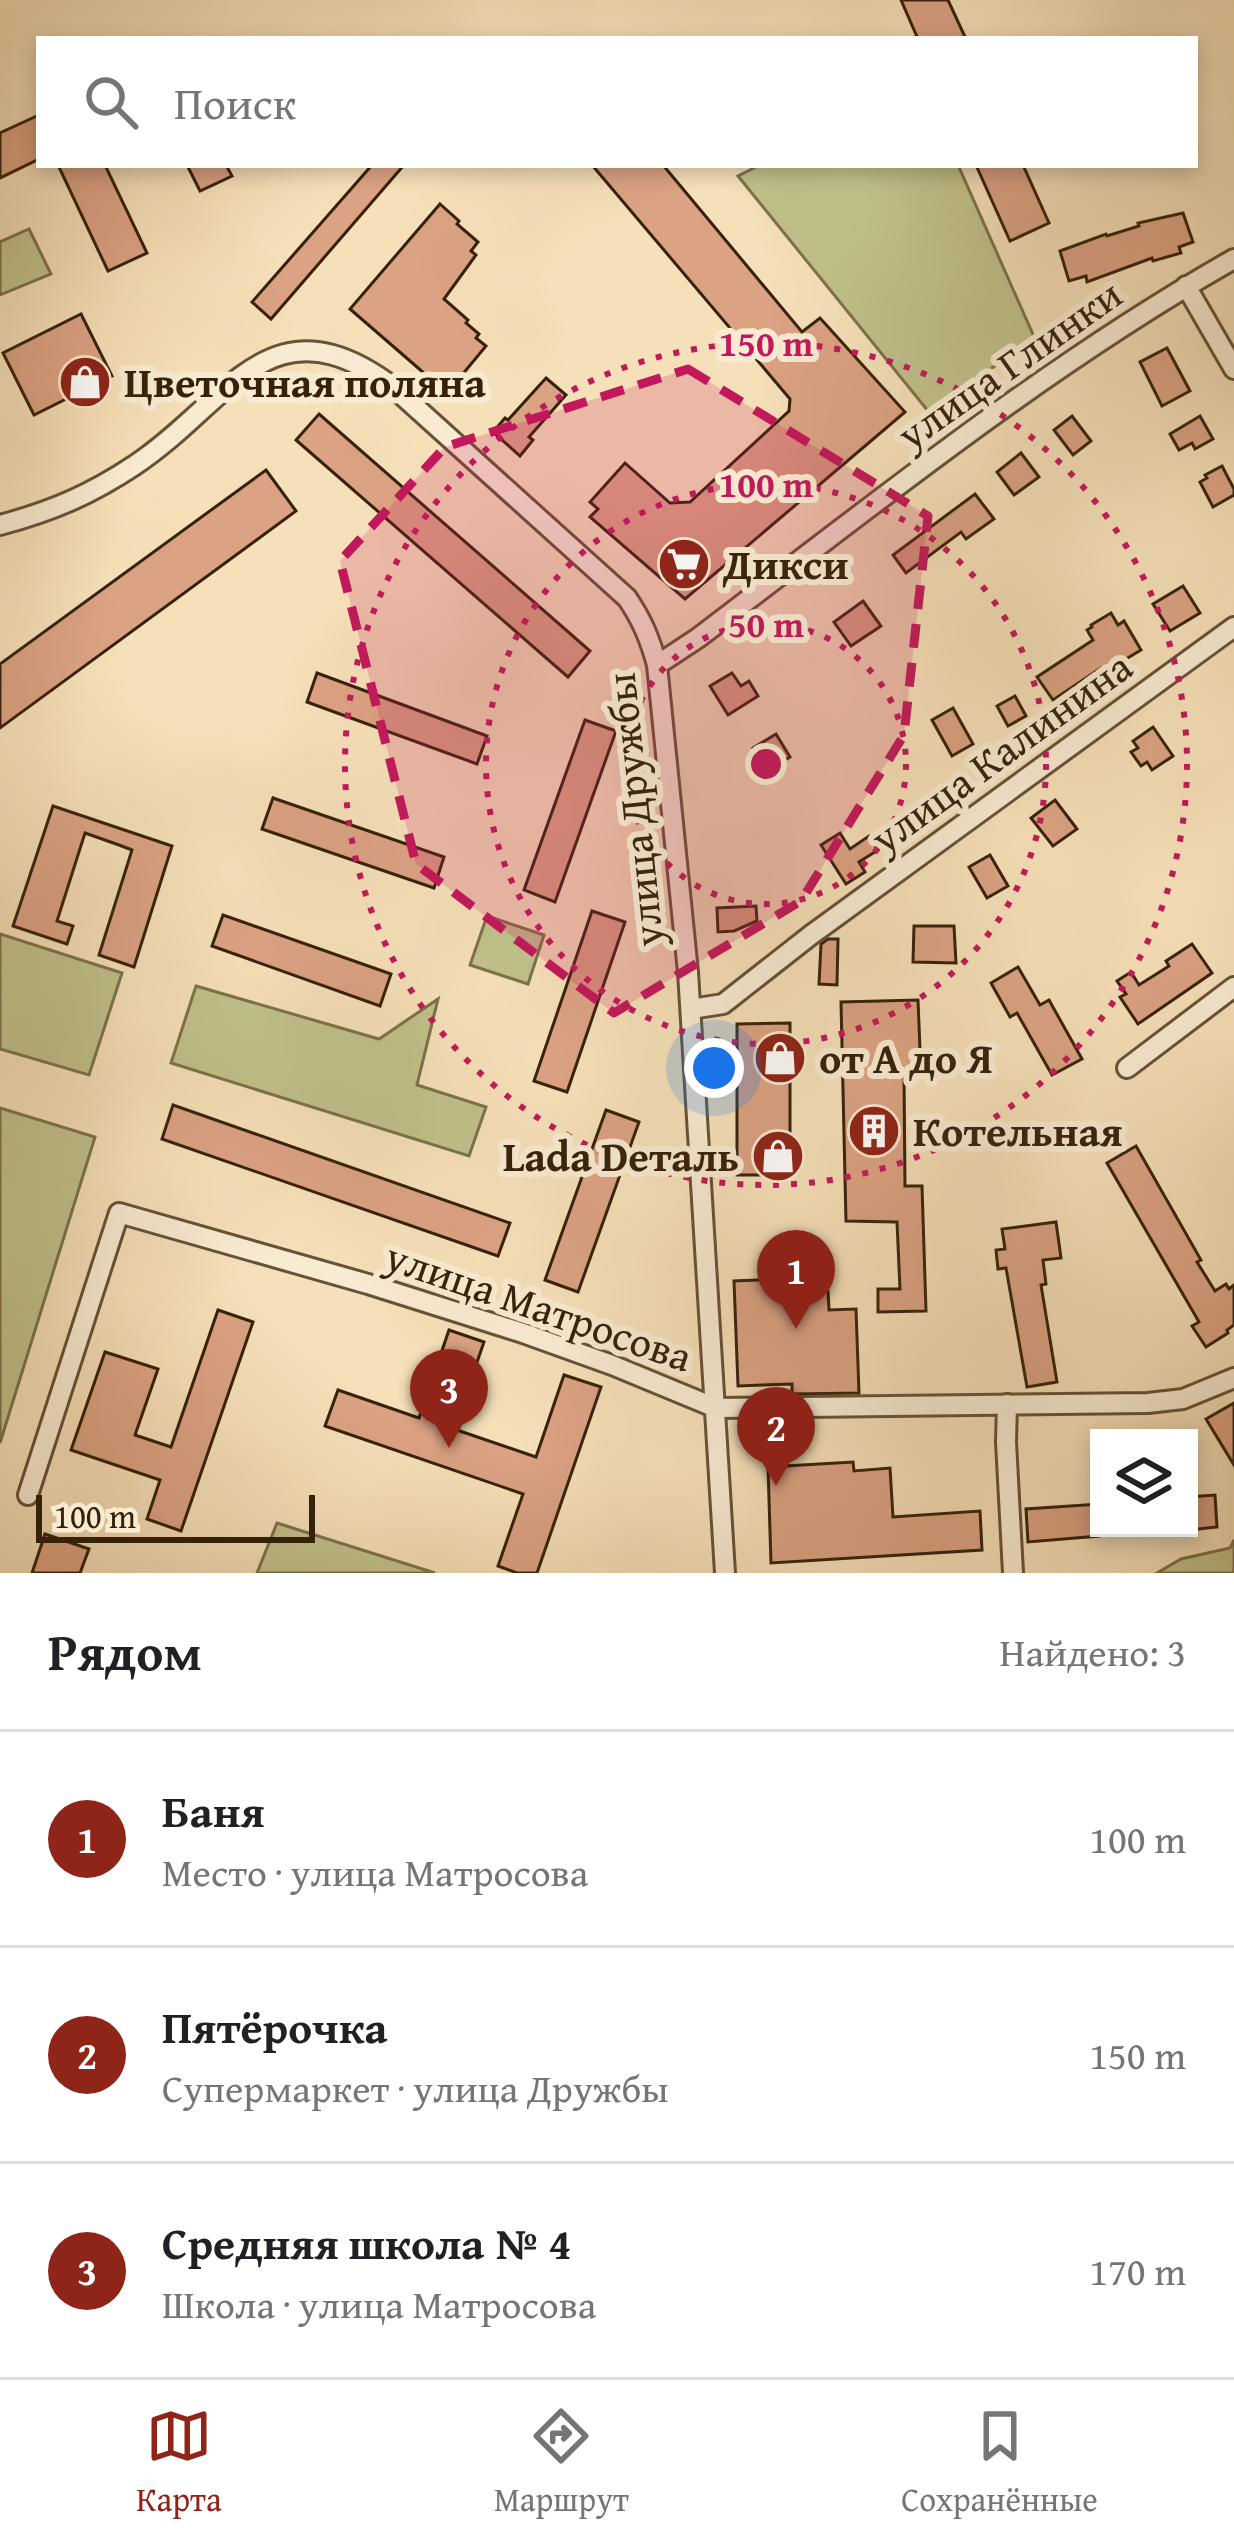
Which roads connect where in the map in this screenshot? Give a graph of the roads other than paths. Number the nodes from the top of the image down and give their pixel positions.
1 (1234, 259) edge
2 (1186, 286) junction
3 (1234, 369) edge
4 (0, 525) edge
5 (1234, 627) edge
6 (657, 665) junction
7 (1234, 986) edge
8 (691, 1009) junction
9 (1127, 1067) dead end
10 (1234, 1378) edge
11 (1007, 1404) junction
12 (716, 1408) junction
13 (28, 1495) dead end
14 (725, 1573) edge
15 (1013, 1573) edge

1 - 2 street, улица Глинки
2 - 3 street
2 - 6 street, улица Глинки
4 - 6 street, улица Дружбы
5 - 8 street, улица Калинина
6 - 8 street, улица Дружбы
7 - 9 street
8 - 12 street, улица Дружбы
10 - 11 street, улица Матросова
11 - 12 street, улица Матросова
11 - 15 street
12 - 13 street, улица Матросова
12 - 14 street, улица Дружбы

